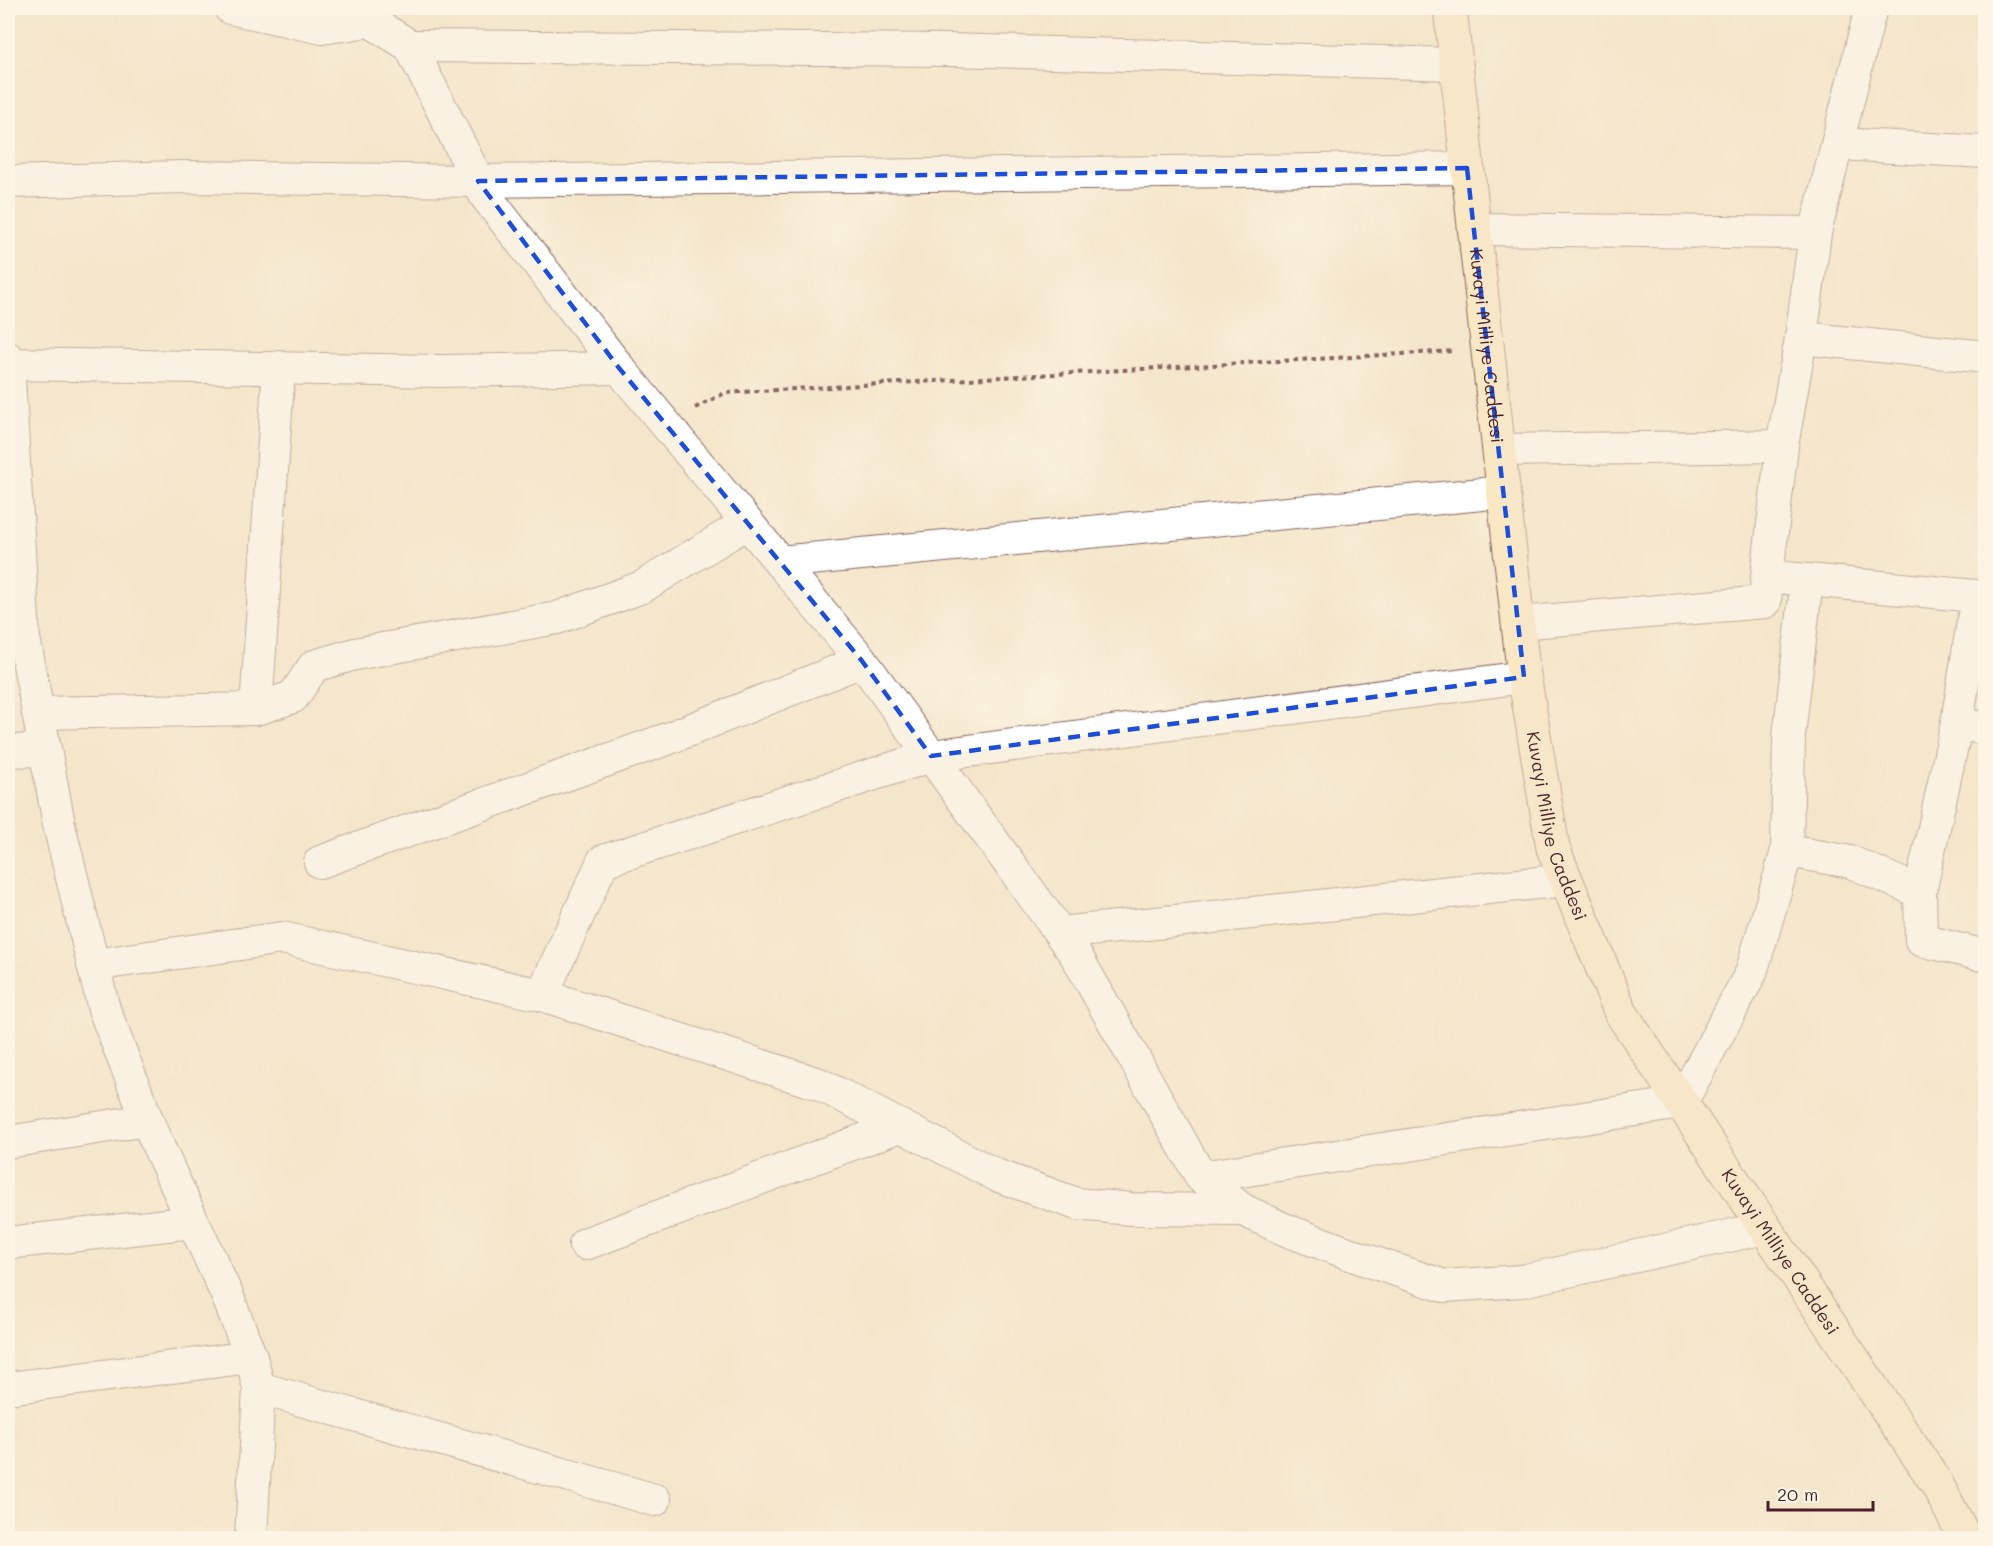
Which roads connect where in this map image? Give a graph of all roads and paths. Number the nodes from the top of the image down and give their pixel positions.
1 (230, 8) edge
2 (1450, 8) edge
3 (1871, 8) edge
4 (368, 14) edge
5 (410, 46) junction
6 (1455, 64) junction
7 (1838, 144) junction
8 (1986, 152) edge
9 (1467, 168) junction
10 (478, 181) junction
11 (8, 182) edge
12 (1474, 229) junction
13 (1815, 233) junction
14 (1801, 338) junction
15 (1488, 350) junction
16 (1986, 357) edge
17 (8, 358) edge
18 (8, 364) edge
19 (279, 367) junction
20 (618, 368) junction
21 (9, 416) edge
22 (664, 423) junction
23 (1782, 447) junction
24 (1499, 450) junction
25 (1503, 492) junction
26 (747, 523) junction
27 (779, 562) junction
28 (1767, 576) junction
29 (1807, 580) junction
30 (15, 597) edge
31 (1981, 597) edge
32 (1518, 624) junction
33 (862, 661) junction
34 (1524, 677) junction
35 (256, 708) junction
36 (38, 713) junction
37 (1971, 726) edge
38 (45, 750) junction
39 (8, 751) edge
40 (931, 756) junction
41 (1787, 850) junction
42 (320, 862) dead end
43 (1566, 880) junction
44 (1920, 892) junction
45 (1060, 933) junction
46 (1986, 956) edge
47 (93, 965) junction
48 (542, 995) junction
49 (1681, 1103) junction
50 (147, 1120) junction
51 (900, 1126) junction
52 (8, 1142) edge
53 (1202, 1177) junction
54 (1244, 1210) junction
55 (193, 1222) junction
56 (1765, 1228) junction
57 (8, 1243) edge
58 (585, 1244) dead end
59 (251, 1357) junction
60 (8, 1388) edge
61 (259, 1388) junction
62 (655, 1500) dead end
63 (250, 1539) edge
64 (1965, 1539) edge

1 - 4 street
2 - 6 street, Kuvayi Milliye Caddesi
3 - 7 street
4 - 5 street
5 - 6 street
5 - 10 street
6 - 9 street, Kuvayi Milliye Caddesi
7 - 8 street
7 - 13 street
9 - 10 street
9 - 12 street, Kuvayi Milliye Caddesi
10 - 11 street
10 - 20 street
12 - 13 street
12 - 15 street, Kuvayi Milliye Caddesi
13 - 14 street
14 - 16 street
14 - 23 street
15 - 22 path
15 - 24 street, Kuvayi Milliye Caddesi
17 - 18 street
18 - 19 street
18 - 21 street
19 - 20 street
19 - 35 street
20 - 22 street
21 - 30 street
22 - 26 street
23 - 24 street
23 - 28 street
24 - 25 street, Kuvayi Milliye Caddesi
25 - 27 street
25 - 32 street, Kuvayi Milliye Caddesi
26 - 27 street
26 - 35 street
27 - 33 street
28 - 29 street
28 - 32 street
29 - 31 street
29 - 41 street
30 - 36 street
31 - 37 street
32 - 34 street, Kuvayi Milliye Caddesi
33 - 40 street
33 - 42 street
34 - 40 street
34 - 43 street, Kuvayi Milliye Caddesi
35 - 36 street
36 - 38 street
37 - 44 street
38 - 39 street
38 - 47 street
40 - 45 street
40 - 48 street
41 - 44 street
41 - 49 street
43 - 45 street
43 - 49 street, Kuvayi Milliye Caddesi
44 - 46 street
45 - 53 street
47 - 48 street
47 - 50 street
48 - 51 street
49 - 53 street
49 - 56 street, Kuvayi Milliye Caddesi
50 - 52 street
50 - 55 street
51 - 54 street
51 - 58 street
53 - 54 street
54 - 56 street
55 - 57 street
55 - 59 street
56 - 64 street, Kuvayi Milliye Caddesi
59 - 60 street
59 - 61 street
61 - 62 street
61 - 63 street

